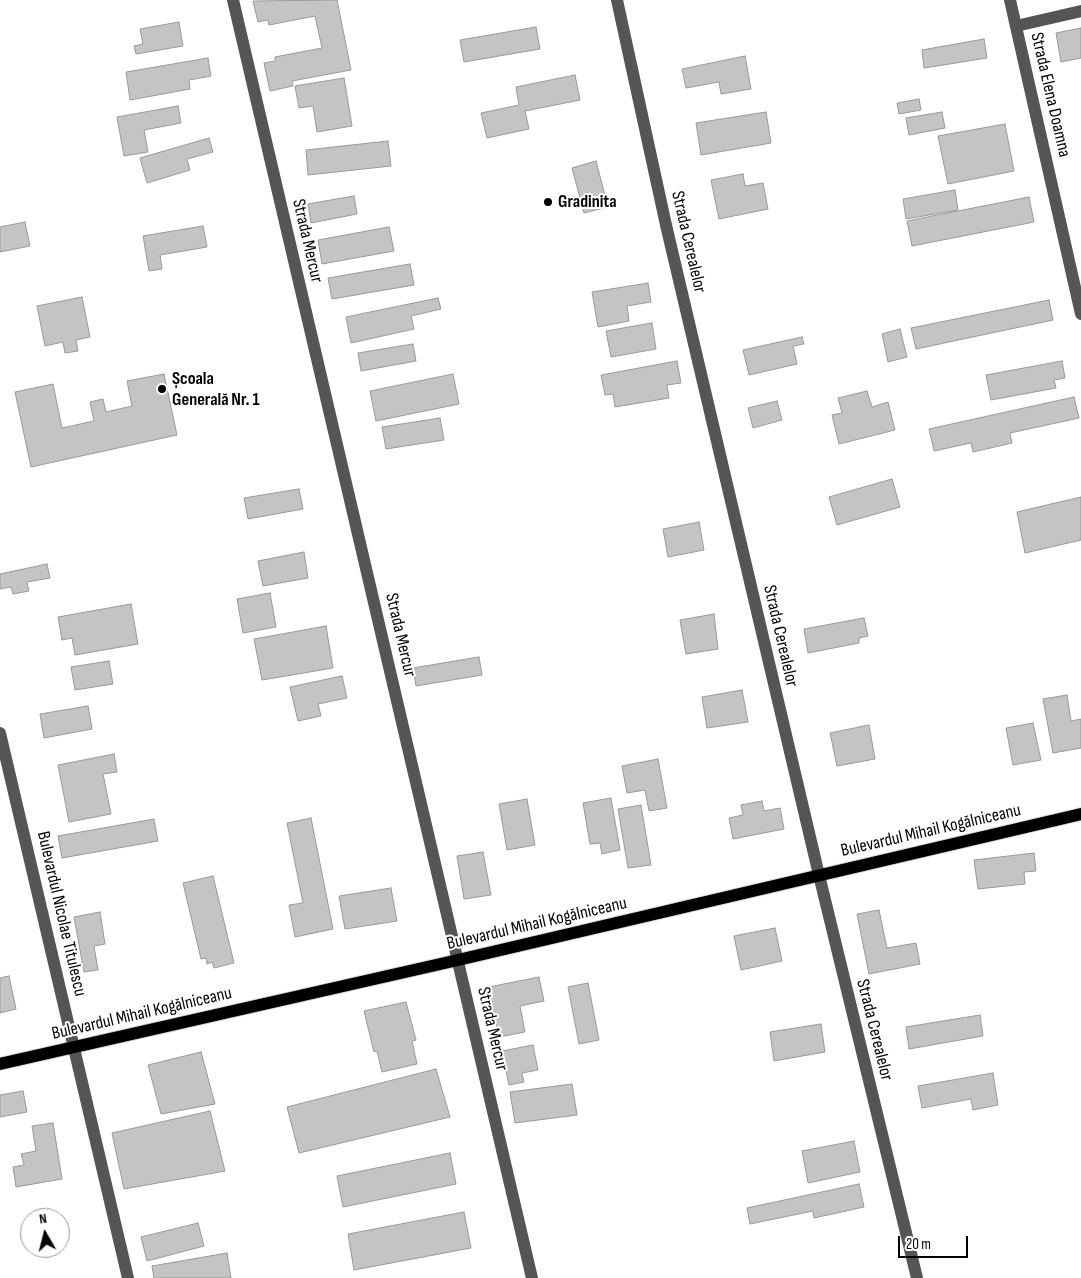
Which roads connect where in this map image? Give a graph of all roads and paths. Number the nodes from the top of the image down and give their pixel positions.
1 (233, 0) edge
2 (617, 0) edge
3 (1010, 0) edge
4 (1081, 11) edge
5 (1016, 26) junction
6 (1081, 314) edge
7 (0, 733) edge
8 (1081, 814) edge
9 (819, 875) junction
10 (458, 960) junction
11 (74, 1047) junction
12 (0, 1064) edge
13 (128, 1278) edge
14 (532, 1278) edge
15 (916, 1278) edge

1 - 10 street, Strada Mercur
2 - 9 street, Strada Cerealelor
3 - 5 street, Strada Elena Doamna
4 - 5 street
5 - 6 street, Strada Elena Doamna
7 - 11 street, Bulevardul Nicolae Titulescu
8 - 9 main road, Bulevardul Mihail Kogălniceanu
9 - 10 main road, Bulevardul Mihail Kogălniceanu
9 - 15 street, Strada Cerealelor
10 - 11 main road, Bulevardul Mihail Kogălniceanu
10 - 14 street, Strada Mercur
11 - 12 main road, Bulevardul Mihail Kogălniceanu
11 - 13 street, Bulevardul Nicolae Titulescu

